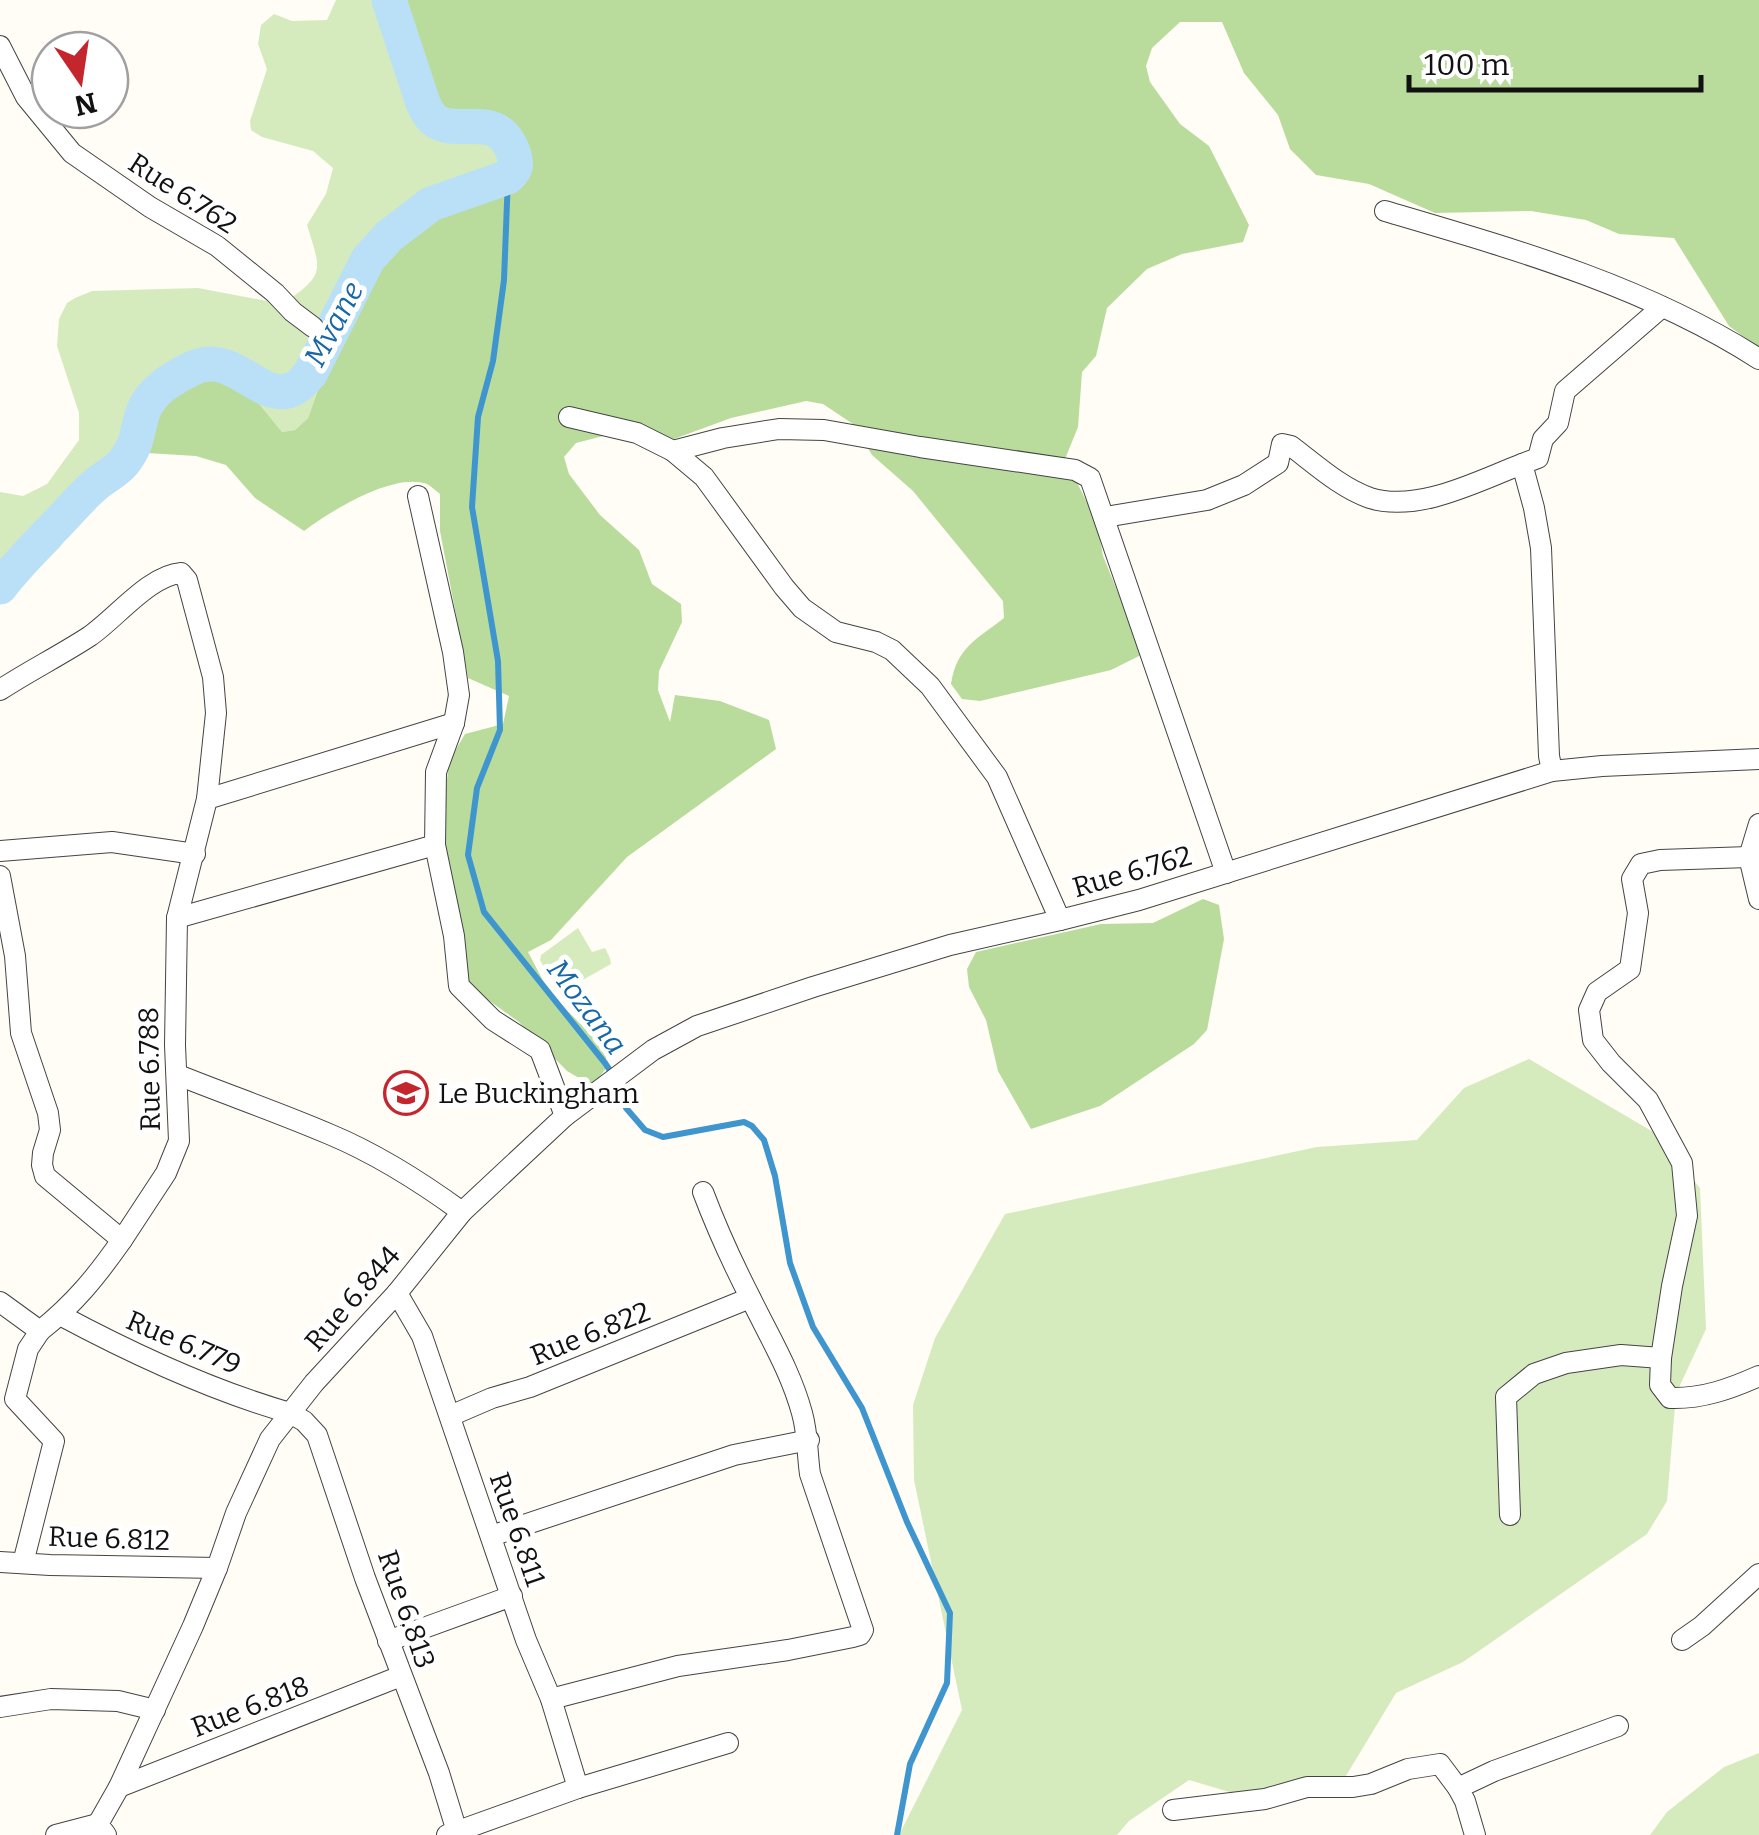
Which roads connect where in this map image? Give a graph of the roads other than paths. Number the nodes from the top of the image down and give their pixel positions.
1 (0, 46) edge
2 (1385, 211) dead end
3 (1662, 307) junction
4 (313, 327) dead end
5 (1759, 359) edge
6 (569, 417) dead end
7 (673, 451) junction
8 (1522, 464) junction
9 (418, 496) dead end
10 (1105, 517) junction
11 (0, 690) edge
12 (454, 722) junction
13 (1759, 760) edge
14 (1552, 771) junction
15 (207, 799) junction
16 (1759, 824) edge
17 (435, 845) junction
18 (0, 851) edge
19 (194, 854) junction
20 (1749, 857) junction
21 (1226, 873) junction
22 (0, 876) edge
23 (1759, 899) edge
24 (178, 918) junction
25 (1060, 920) junction
26 (8, 957) edge
27 (178, 1075) junction
28 (565, 1116) junction
29 (703, 1192) dead end
30 (462, 1212) junction
31 (122, 1240) junction
32 (397, 1293) junction
33 (750, 1298) junction
34 (0, 1302) edge
35 (60, 1315) junction
36 (40, 1331) junction
37 (1662, 1358) junction
38 (1759, 1376) edge
39 (290, 1413) junction
40 (450, 1416) junction
41 (809, 1440) junction
42 (1510, 1515) dead end
43 (491, 1536) junction
44 (0, 1562) edge
45 (23, 1563) junction
46 (217, 1568) junction
47 (1759, 1574) edge
48 (512, 1596) junction
49 (388, 1640) junction
50 (1682, 1640) dead end
51 (400, 1676) junction
52 (551, 1699) junction
53 (0, 1707) edge
54 (155, 1710) junction
55 (1618, 1726) dead end
56 (728, 1743) dead end
57 (119, 1787) junction
58 (578, 1788) junction
59 (1458, 1788) junction
60 (1173, 1810) dead end
61 (102, 1829) edge
62 (453, 1834) edge
63 (56, 1835) edge
64 (1475, 1835) edge

1 - 4 street, Rue 6.762
2 - 3 street
3 - 5 street
3 - 8 street
6 - 7 street, Rue 6.762
7 - 10 street
7 - 25 street, Rue 6.762
8 - 10 street
8 - 14 street
9 - 12 street
10 - 21 street
11 - 15 street, Rue 6.788
12 - 15 street
12 - 17 street
13 - 14 street, Rue 6.762
14 - 21 street, Rue 6.762
15 - 19 street, Rue 6.788
16 - 20 street
17 - 24 street
17 - 28 street
18 - 19 street
19 - 24 street, Rue 6.788
20 - 23 street
20 - 37 street
21 - 25 street, Rue 6.762
22 - 26 street
24 - 27 street, Rue 6.788
25 - 28 street, Rue 6.844
26 - 31 street
27 - 30 street
27 - 31 street, Rue 6.788
28 - 30 street, Rue 6.844
29 - 33 street
30 - 32 street, Rue 6.844
31 - 35 street, Rue 6.788
32 - 39 street, Rue 6.844
32 - 40 street, Rue 6.811
33 - 40 street, Rue 6.822
33 - 41 street
34 - 36 street
35 - 36 street, Rue 6.788
35 - 39 street, Rue 6.779
36 - 45 street
37 - 38 street
37 - 42 street
39 - 46 street, Rue 6.844
39 - 49 street, Rue 6.813
40 - 43 street, Rue 6.811
41 - 43 street
41 - 52 street
43 - 48 street, Rue 6.811
44 - 45 street, Rue 6.812
45 - 46 street, Rue 6.812
46 - 54 street, Rue 6.844
47 - 50 street
48 - 49 street
48 - 52 street, Rue 6.811
49 - 51 street, Rue 6.813
51 - 57 street, Rue 6.818
51 - 62 street, Rue 6.813
52 - 58 street, Rue 6.811
53 - 54 street
54 - 57 street, Rue 6.844
55 - 59 street
56 - 58 street
57 - 61 street, Rue 6.844
58 - 62 street
59 - 60 street
59 - 64 street
61 - 63 street

